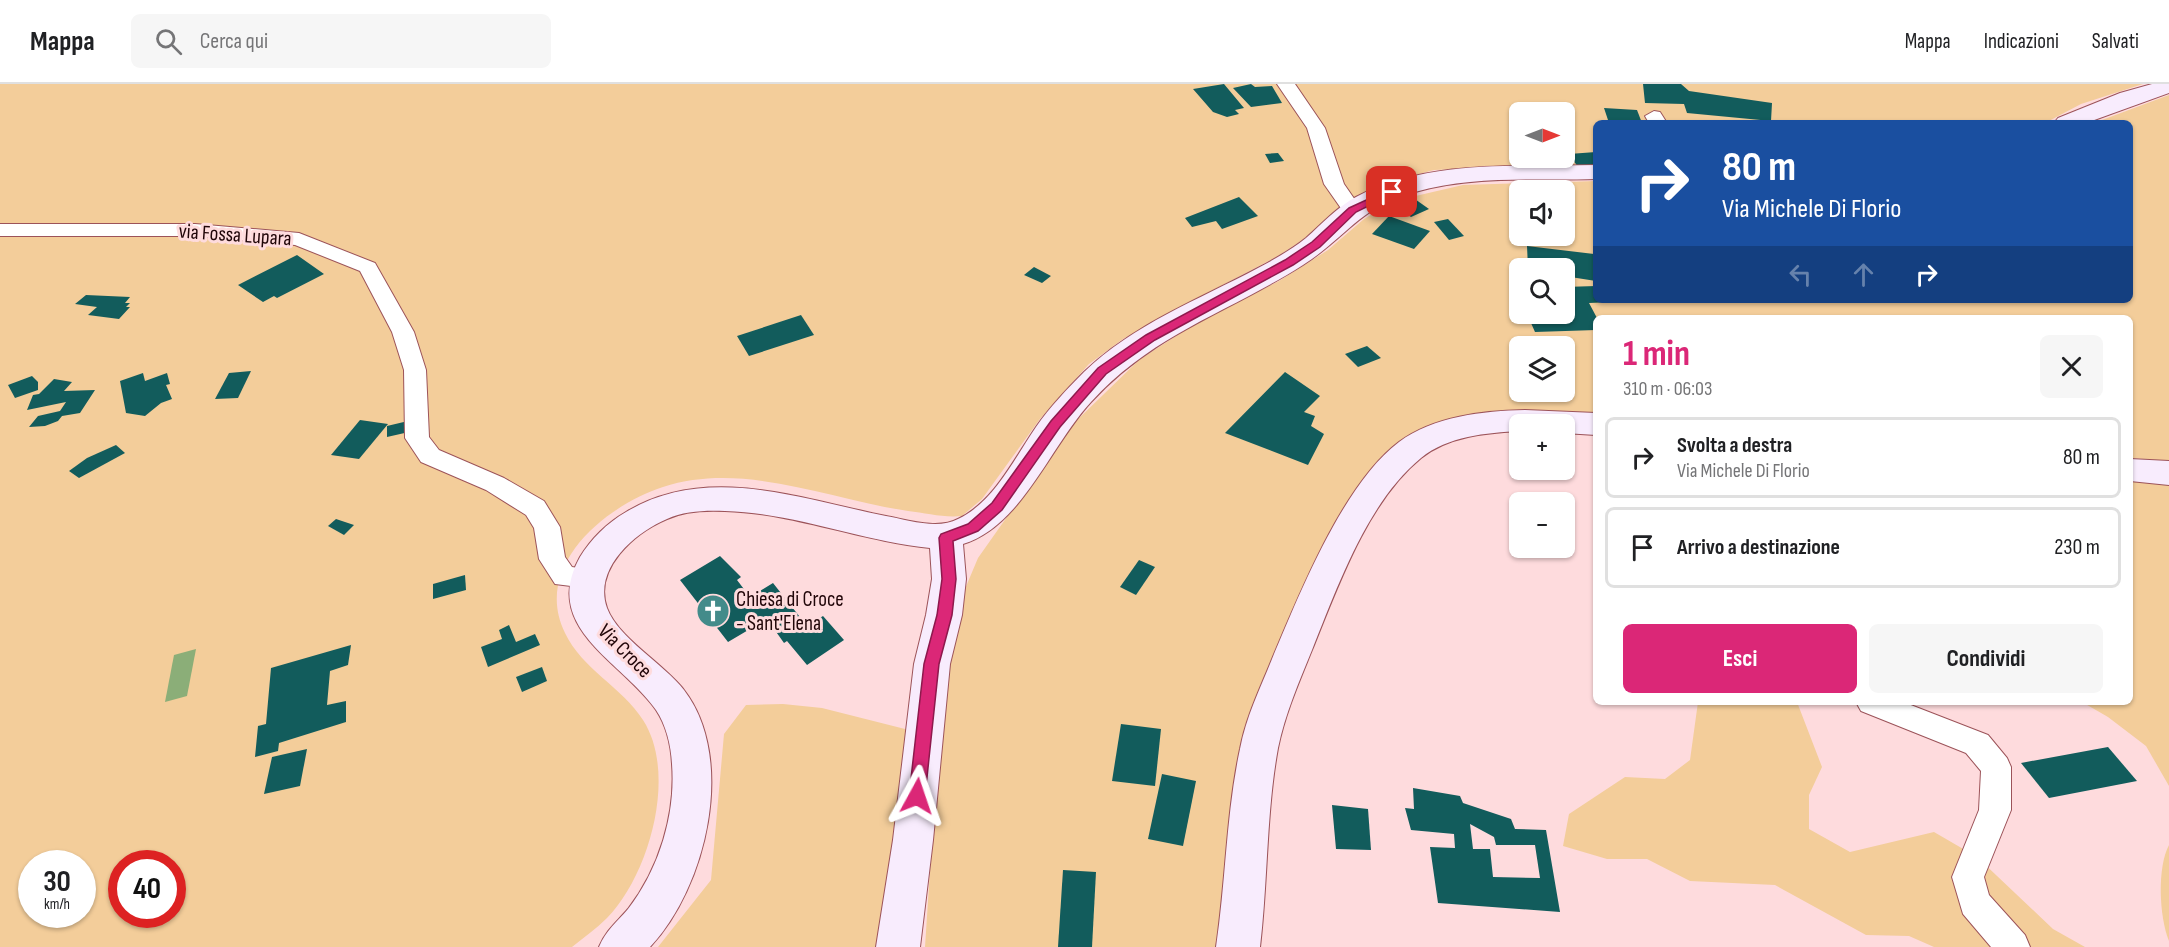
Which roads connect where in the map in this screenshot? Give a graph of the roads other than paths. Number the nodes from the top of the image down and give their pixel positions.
1 (1286, 84) edge
2 (2169, 86) edge
3 (2073, 120) edge
4 (1593, 172) edge
5 (1352, 210) junction
6 (0, 230) edge
7 (1593, 424) edge
8 (2133, 470) edge
9 (2169, 473) edge
10 (946, 538) junction
11 (587, 578) junction
12 (1879, 705) edge
13 (621, 947) edge
14 (898, 947) edge
15 (1238, 947) edge
16 (2013, 947) edge

1 - 5 street
2 - 3 street
4 - 5 street
5 - 10 street
6 - 11 street, via Fossa Lupara
7 - 15 street
8 - 9 street
10 - 11 street
10 - 14 street
11 - 13 street, Via Croce
12 - 16 street

